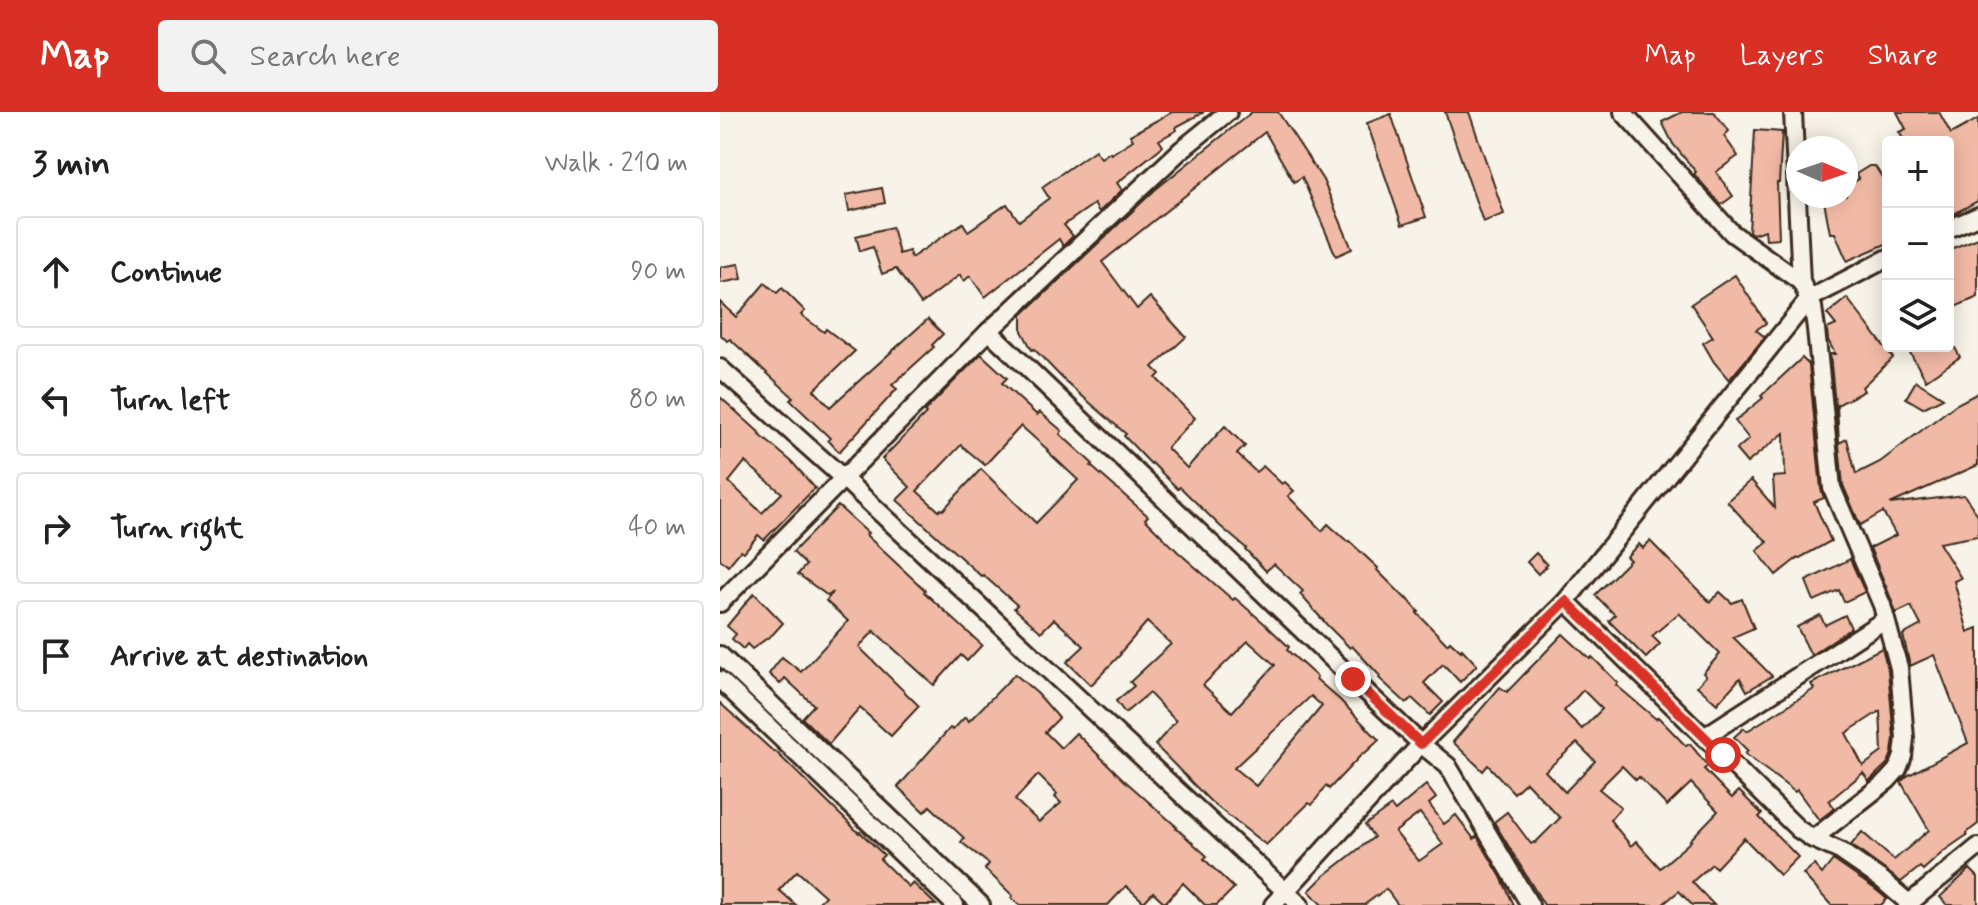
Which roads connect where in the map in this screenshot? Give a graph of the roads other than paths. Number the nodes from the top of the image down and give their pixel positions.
1 (1228, 112) edge
2 (1623, 112) edge
3 (1793, 112) edge
4 (1978, 216) edge
5 (1954, 226) edge
6 (1882, 261) edge
7 (1801, 282) junction
8 (1809, 299) junction
9 (989, 331) junction
10 (720, 368) edge
11 (842, 477) junction
12 (1566, 601) junction
13 (720, 603) edge
14 (1886, 619) junction
15 (720, 655) edge
16 (720, 680) edge
17 (1704, 737) junction
18 (1421, 744) junction
19 (1813, 839) junction
20 (1978, 847) edge
21 (1286, 890) junction
22 (955, 905) edge
23 (981, 905) edge
24 (1273, 905) edge
25 (1300, 905) edge
26 (1530, 905) edge
27 (1909, 905) edge

1 - 9 street
2 - 7 street
3 - 7 street
4 - 5 street
6 - 8 street
7 - 8 street
8 - 12 street
8 - 14 street
9 - 11 street
9 - 18 street
10 - 11 street
11 - 13 street
11 - 21 street
12 - 17 street
12 - 18 street
14 - 17 street
14 - 19 street
15 - 23 street
16 - 22 street
17 - 19 street
18 - 21 street
18 - 26 street
19 - 27 street
20 - 27 street
21 - 24 street
21 - 25 street

